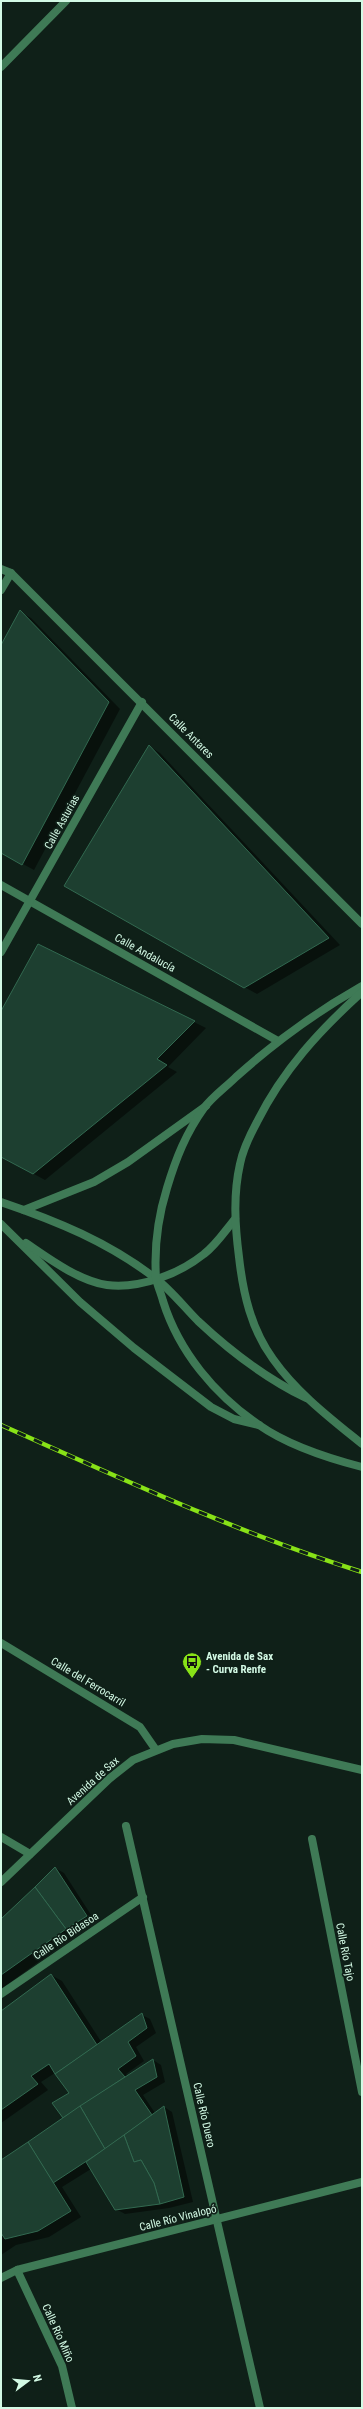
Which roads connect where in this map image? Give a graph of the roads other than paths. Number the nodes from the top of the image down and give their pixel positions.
1 (66, 1) edge
2 (1, 68) edge
3 (1, 569) edge
4 (11, 573) junction
5 (1, 590) edge
6 (142, 702) junction
7 (1, 885) edge
8 (30, 902) junction
9 (362, 924) edge
10 (1, 952) edge
11 (362, 986) edge
12 (362, 992) edge
13 (278, 1041) junction
14 (206, 1106) junction
15 (1, 1202) edge
16 (24, 1210) junction
17 (235, 1219) junction
18 (1, 1224) edge
19 (13, 1235) junction
20 (156, 1279) junction
21 (307, 1399) junction
22 (259, 1425) junction
23 (362, 1444) edge
24 (362, 1467) edge
25 (1, 1643) edge
26 (156, 1750) junction
27 (362, 1770) edge
28 (126, 1826) dead end
29 (1, 1836) edge
30 (312, 1839) dead end
31 (30, 1854) junction
32 (1, 1882) edge
33 (143, 1897) junction
34 (1, 1994) edge
35 (362, 2092) edge
36 (362, 2182) edge
37 (216, 2219) junction
38 (17, 2270) junction
39 (1, 2278) edge
40 (72, 2408) edge
41 (260, 2408) edge

1 - 2 street
3 - 4 street, Calle Antares
4 - 5 street
4 - 6 street, Calle Antares
6 - 8 street, Calle Asturias
6 - 9 street, Calle Antares
7 - 8 street, Calle Andalucía
8 - 10 street, Calle Asturias
8 - 13 street, Calle Andalucía
11 - 13 street
12 - 17 street
13 - 14 street
14 - 16 street
14 - 20 street
15 - 16 street
16 - 20 street
17 - 20 street
17 - 21 street
18 - 19 street
19 - 20 street
19 - 22 street
20 - 21 street
20 - 22 street
21 - 23 street
22 - 24 street
25 - 26 street, Calle del Ferrocarril
26 - 27 street, Avenida de Sax
26 - 31 street, Avenida de Sax
28 - 33 street, Calle Río Duero
29 - 31 street
30 - 35 street, Calle Río Tajo
31 - 32 street, Avenida de Sax
33 - 34 street, Calle Río Bidasoa
33 - 37 street, Calle Río Duero
36 - 37 street, Calle Río Vinalopó
37 - 38 street, Calle Río Vinalopó
37 - 41 street, Calle Río Duero
38 - 39 street, Calle Río Vinalopó
38 - 40 street, Calle Río Miño

